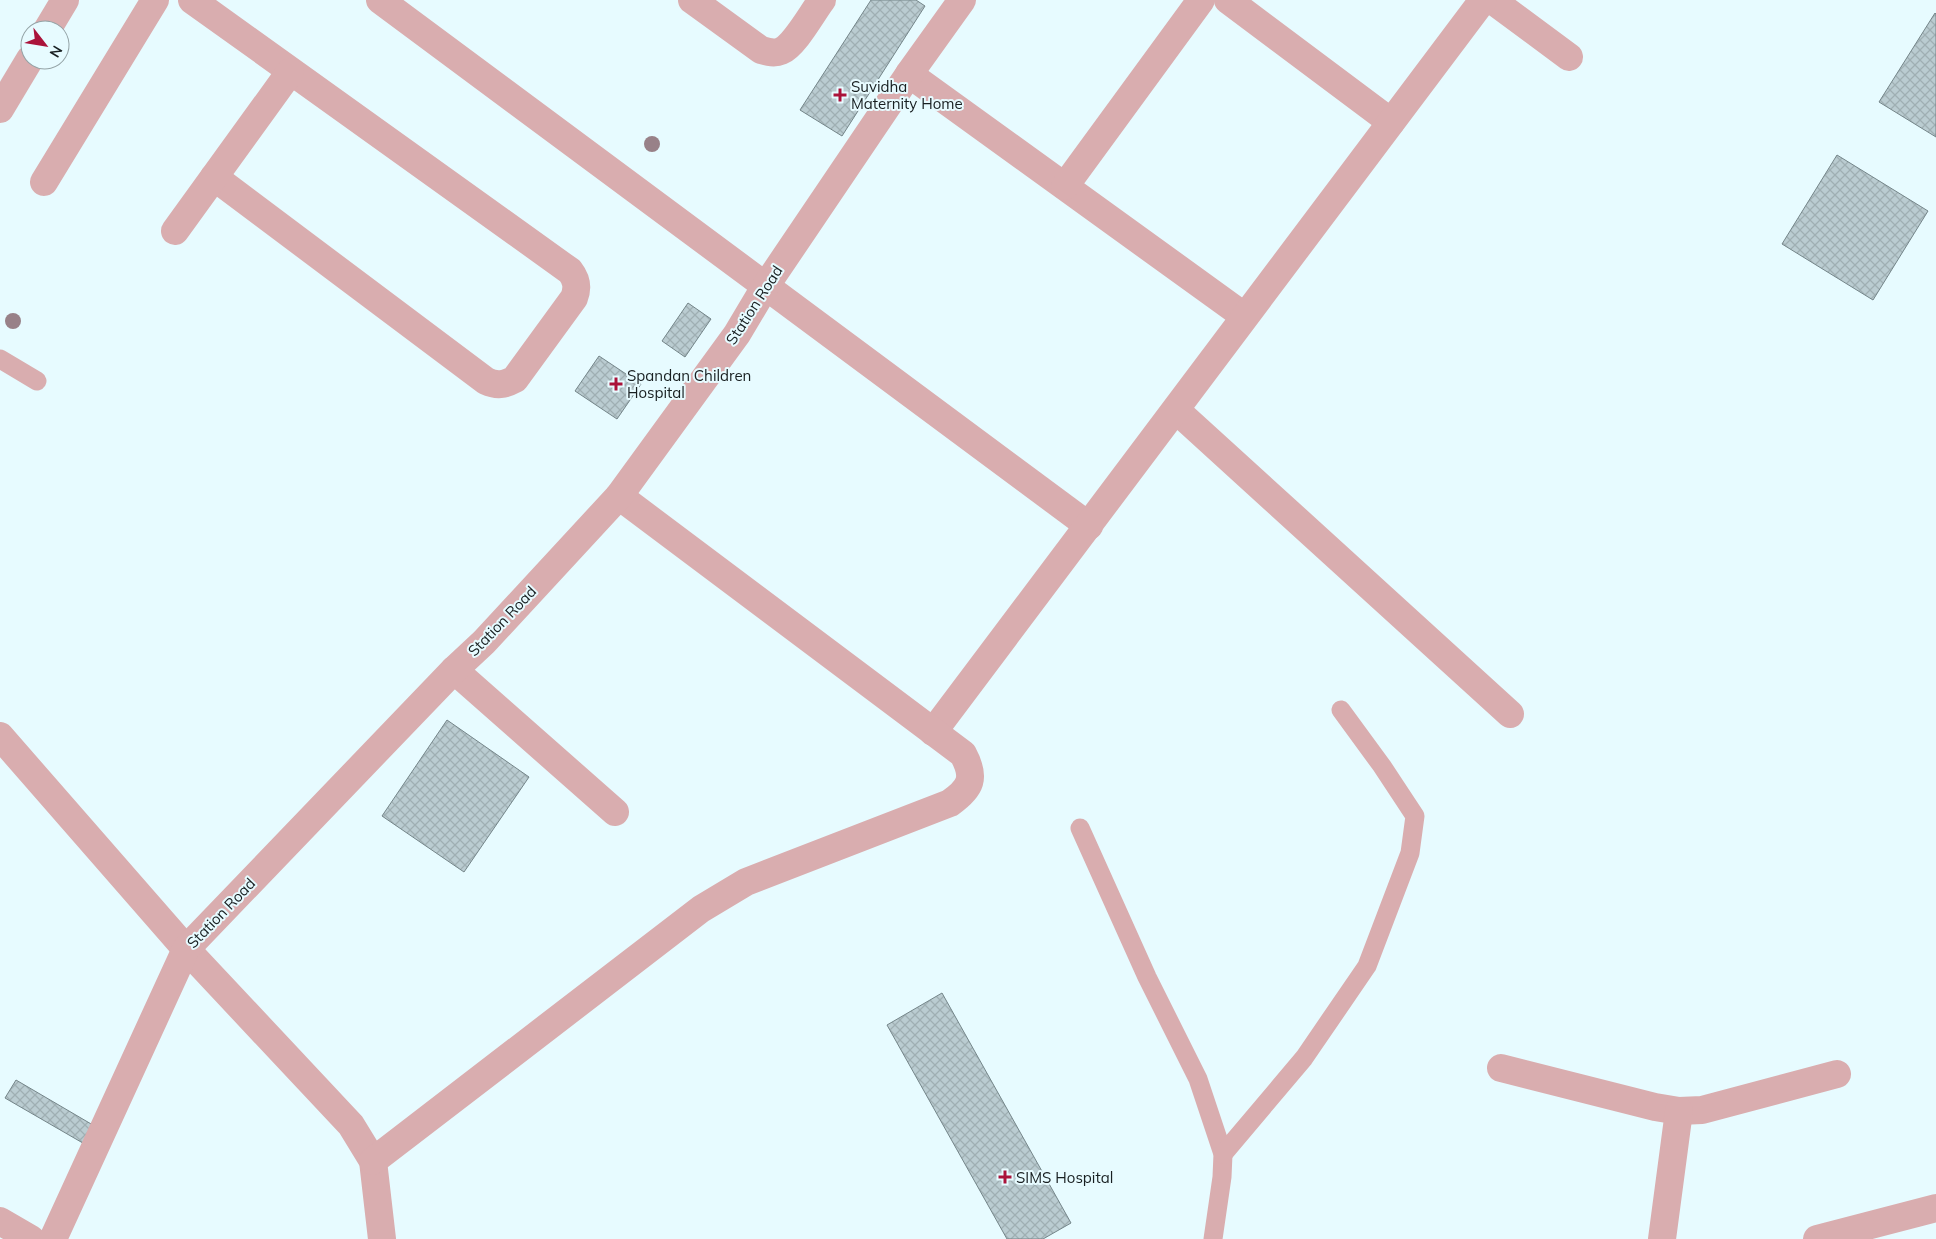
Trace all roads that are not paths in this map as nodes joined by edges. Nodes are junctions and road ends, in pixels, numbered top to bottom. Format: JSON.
{"nodes":[{"id":1,"x":65,"y":0,"type":"edge"},
{"id":2,"x":155,"y":0,"type":"edge"},
{"id":3,"x":192,"y":0,"type":"edge"},
{"id":4,"x":380,"y":0,"type":"edge"},
{"id":5,"x":692,"y":0,"type":"edge"},
{"id":6,"x":822,"y":0,"type":"edge"},
{"id":7,"x":962,"y":0,"type":"edge"},
{"id":8,"x":1201,"y":0,"type":"edge"},
{"id":9,"x":1228,"y":0,"type":"edge"},
{"id":10,"x":1483,"y":0,"type":"edge"},
{"id":11,"x":1492,"y":0,"type":"edge"},
{"id":12,"x":53,"y":20,"type":"edge"},
{"id":13,"x":1569,"y":57,"type":"dead end"},
{"id":14,"x":23,"y":70,"type":"edge"},
{"id":15,"x":290,"y":72,"type":"junction"},
{"id":16,"x":909,"y":74,"type":"junction"},
{"id":17,"x":0,"y":109,"type":"edge"},
{"id":18,"x":1391,"y":122,"type":"junction"},
{"id":19,"x":214,"y":177,"type":"junction"},
{"id":20,"x":44,"y":182,"type":"dead end"},
{"id":21,"x":1065,"y":186,"type":"junction"},
{"id":22,"x":174,"y":231,"type":"dead end"},
{"id":23,"x":765,"y":287,"type":"junction"},
{"id":24,"x":1244,"y":316,"type":"junction"},
{"id":25,"x":0,"y":359,"type":"edge"},
{"id":26,"x":37,"y":381,"type":"dead end"},
{"id":27,"x":1176,"y":410,"type":"junction"},
{"id":28,"x":619,"y":496,"type":"junction"},
{"id":29,"x":1089,"y":526,"type":"junction"},
{"id":30,"x":454,"y":670,"type":"junction"},
{"id":31,"x":1341,"y":710,"type":"dead end"},
{"id":32,"x":1510,"y":714,"type":"dead end"},
{"id":33,"x":933,"y":732,"type":"junction"},
{"id":34,"x":3,"y":747,"type":"edge"},
{"id":35,"x":615,"y":812,"type":"dead end"},
{"id":36,"x":1080,"y":828,"type":"dead end"},
{"id":37,"x":186,"y":949,"type":"junction"},
{"id":38,"x":1501,"y":1068,"type":"dead end"},
{"id":39,"x":1837,"y":1074,"type":"dead end"},
{"id":40,"x":1679,"y":1110,"type":"junction"},
{"id":41,"x":1223,"y":1154,"type":"junction"},
{"id":42,"x":373,"y":1161,"type":"junction"},
{"id":43,"x":1936,"y":1208,"type":"edge"},
{"id":44,"x":0,"y":1221,"type":"edge"},
{"id":45,"x":30,"y":1239,"type":"edge"},
{"id":46,"x":53,"y":1239,"type":"edge"},
{"id":47,"x":382,"y":1239,"type":"edge"},
{"id":48,"x":1214,"y":1239,"type":"edge"},
{"id":49,"x":1662,"y":1239,"type":"edge"},
{"id":50,"x":1817,"y":1239,"type":"edge"}],
"edges":[{"from":1,"to":12,"type":"street"},
{"from":2,"to":20,"type":"street"},
{"from":3,"to":15,"type":"street"},
{"from":4,"to":23,"type":"street"},
{"from":5,"to":6,"type":"street"},
{"from":7,"to":16,"type":"street","name":"Station Road"},
{"from":8,"to":21,"type":"street"},
{"from":9,"to":18,"type":"street"},
{"from":10,"to":18,"type":"street"},
{"from":11,"to":13,"type":"street"},
{"from":14,"to":17,"type":"street"},
{"from":15,"to":19,"type":"street"},
{"from":15,"to":19,"type":"street"},
{"from":16,"to":21,"type":"street"},
{"from":16,"to":23,"type":"street","name":"Station Road"},
{"from":18,"to":24,"type":"street"},
{"from":19,"to":22,"type":"street"},
{"from":21,"to":24,"type":"street"},
{"from":23,"to":28,"type":"street","name":"Station Road"},
{"from":23,"to":29,"type":"street"},
{"from":24,"to":27,"type":"street"},
{"from":25,"to":26,"type":"lane"},
{"from":27,"to":29,"type":"street"},
{"from":27,"to":32,"type":"street"},
{"from":28,"to":30,"type":"street","name":"Station Road"},
{"from":28,"to":33,"type":"street"},
{"from":29,"to":33,"type":"street"},
{"from":30,"to":35,"type":"street"},
{"from":30,"to":37,"type":"street","name":"Station Road"},
{"from":31,"to":41,"type":"lane"},
{"from":33,"to":42,"type":"street"},
{"from":34,"to":37,"type":"street"},
{"from":36,"to":41,"type":"lane"},
{"from":37,"to":42,"type":"street"},
{"from":37,"to":46,"type":"street","name":"Station Road"},
{"from":38,"to":40,"type":"street"},
{"from":39,"to":40,"type":"street"},
{"from":40,"to":49,"type":"street"},
{"from":41,"to":48,"type":"lane"},
{"from":42,"to":47,"type":"street"},
{"from":43,"to":50,"type":"street"},
{"from":44,"to":45,"type":"street"}]}
